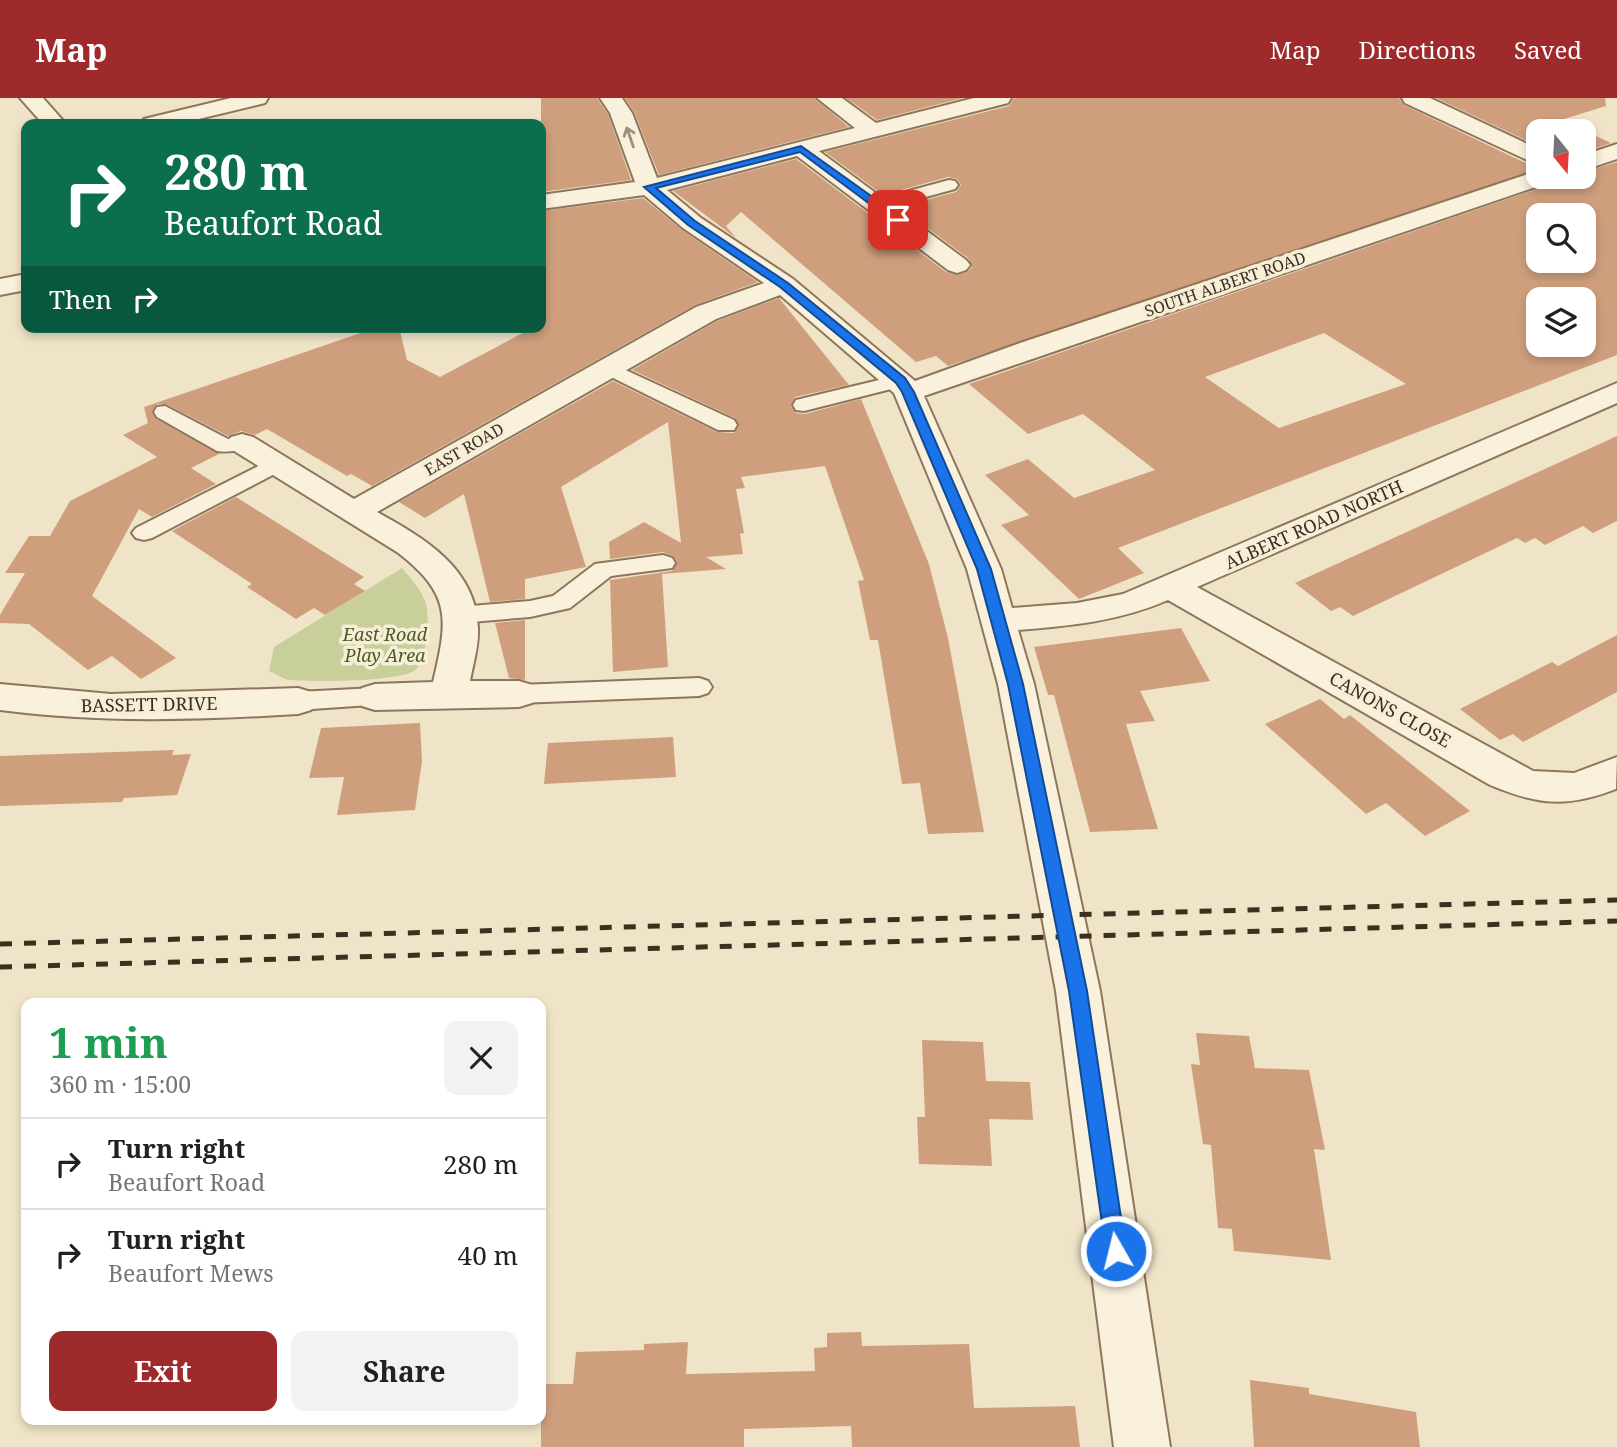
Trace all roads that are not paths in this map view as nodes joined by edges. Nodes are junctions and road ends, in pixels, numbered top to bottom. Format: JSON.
{"nodes":[{"id":1,"x":31,"y":98,"type":"edge"},
{"id":2,"x":257,"y":98,"type":"edge"},
{"id":3,"x":611,"y":98,"type":"edge"},
{"id":4,"x":828,"y":98,"type":"edge"},
{"id":5,"x":1000,"y":98,"type":"edge"},
{"id":6,"x":1413,"y":98,"type":"edge"},
{"id":7,"x":50,"y":119,"type":"edge"},
{"id":8,"x":172,"y":119,"type":"edge"},
{"id":9,"x":872,"y":130,"type":"junction"},
{"id":10,"x":801,"y":148,"type":"junction"},
{"id":11,"x":1526,"y":152,"type":"edge"},
{"id":12,"x":1617,"y":152,"type":"edge"},
{"id":13,"x":1596,"y":159,"type":"edge"},
{"id":14,"x":1526,"y":182,"type":"edge"},
{"id":15,"x":647,"y":183,"type":"junction"},
{"id":16,"x":949,"y":185,"type":"dead end"},
{"id":17,"x":546,"y":201,"type":"edge"},
{"id":18,"x":878,"y":205,"type":"junction"},
{"id":19,"x":957,"y":265,"type":"dead end"},
{"id":20,"x":21,"y":283,"type":"edge"},
{"id":21,"x":784,"y":285,"type":"junction"},
{"id":22,"x":0,"y":287,"type":"edge"},
{"id":23,"x":608,"y":368,"type":"junction"},
{"id":24,"x":904,"y":386,"type":"junction"},
{"id":25,"x":1617,"y":392,"type":"edge"},
{"id":26,"x":804,"y":405,"type":"dead end"},
{"id":27,"x":165,"y":412,"type":"dead end"},
{"id":28,"x":726,"y":425,"type":"dead end"},
{"id":29,"x":242,"y":443,"type":"joint"},
{"id":30,"x":278,"y":463,"type":"junction"},
{"id":31,"x":354,"y":512,"type":"junction"},
{"id":32,"x":144,"y":533,"type":"dead end"},
{"id":33,"x":663,"y":563,"type":"dead end"},
{"id":34,"x":1171,"y":587,"type":"junction"},
{"id":35,"x":459,"y":615,"type":"junction"},
{"id":36,"x":1000,"y":620,"type":"junction"},
{"id":37,"x":699,"y":687,"type":"dead end"},
{"id":38,"x":449,"y":694,"type":"junction"},
{"id":39,"x":519,"y":694,"type":"joint"},
{"id":40,"x":0,"y":697,"type":"edge"},
{"id":41,"x":375,"y":697,"type":"joint"},
{"id":42,"x":298,"y":701,"type":"joint"},
{"id":43,"x":1617,"y":771,"type":"edge"},
{"id":44,"x":1142,"y":1447,"type":"edge"}],
"edges":[{"from":1,"to":7,"type":"street"},
{"from":2,"to":8,"type":"street"},
{"from":15,"to":3,"type":"street","one_way":true},
{"from":4,"to":9,"type":"street"},
{"from":5,"to":9,"type":"street"},
{"from":6,"to":11,"type":"street"},
{"from":9,"to":10,"type":"street"},
{"from":10,"to":15,"type":"street"},
{"from":10,"to":18,"type":"street"},
{"from":12,"to":13,"type":"street"},
{"from":14,"to":24,"type":"street","name":"SOUTH ALBERT ROAD"},
{"from":15,"to":17,"type":"street"},
{"from":15,"to":21,"type":"street"},
{"from":16,"to":18,"type":"lane"},
{"from":18,"to":19,"type":"street"},
{"from":20,"to":22,"type":"street"},
{"from":21,"to":23,"type":"street","name":"EAST ROAD"},
{"from":21,"to":24,"type":"street"},
{"from":23,"to":28,"type":"lane"},
{"from":23,"to":31,"type":"street","name":"EAST ROAD"},
{"from":24,"to":26,"type":"lane"},
{"from":24,"to":36,"type":"street"},
{"from":25,"to":34,"type":"street","name":"ALBERT ROAD NORTH"},
{"from":27,"to":29,"type":"lane"},
{"from":29,"to":30,"type":"street"},
{"from":30,"to":31,"type":"street"},
{"from":30,"to":32,"type":"lane"},
{"from":31,"to":35,"type":"street"},
{"from":33,"to":35,"type":"lane"},
{"from":34,"to":36,"type":"street","name":"ALBERT ROAD NORTH"},
{"from":34,"to":43,"type":"street","name":"CANONS CLOSE"},
{"from":35,"to":38,"type":"street"},
{"from":36,"to":44,"type":"street"},
{"from":37,"to":39,"type":"lane"},
{"from":38,"to":39,"type":"street"},
{"from":38,"to":41,"type":"street"},
{"from":40,"to":42,"type":"street","name":"BASSETT DRIVE"},
{"from":41,"to":42,"type":"lane"}]}
